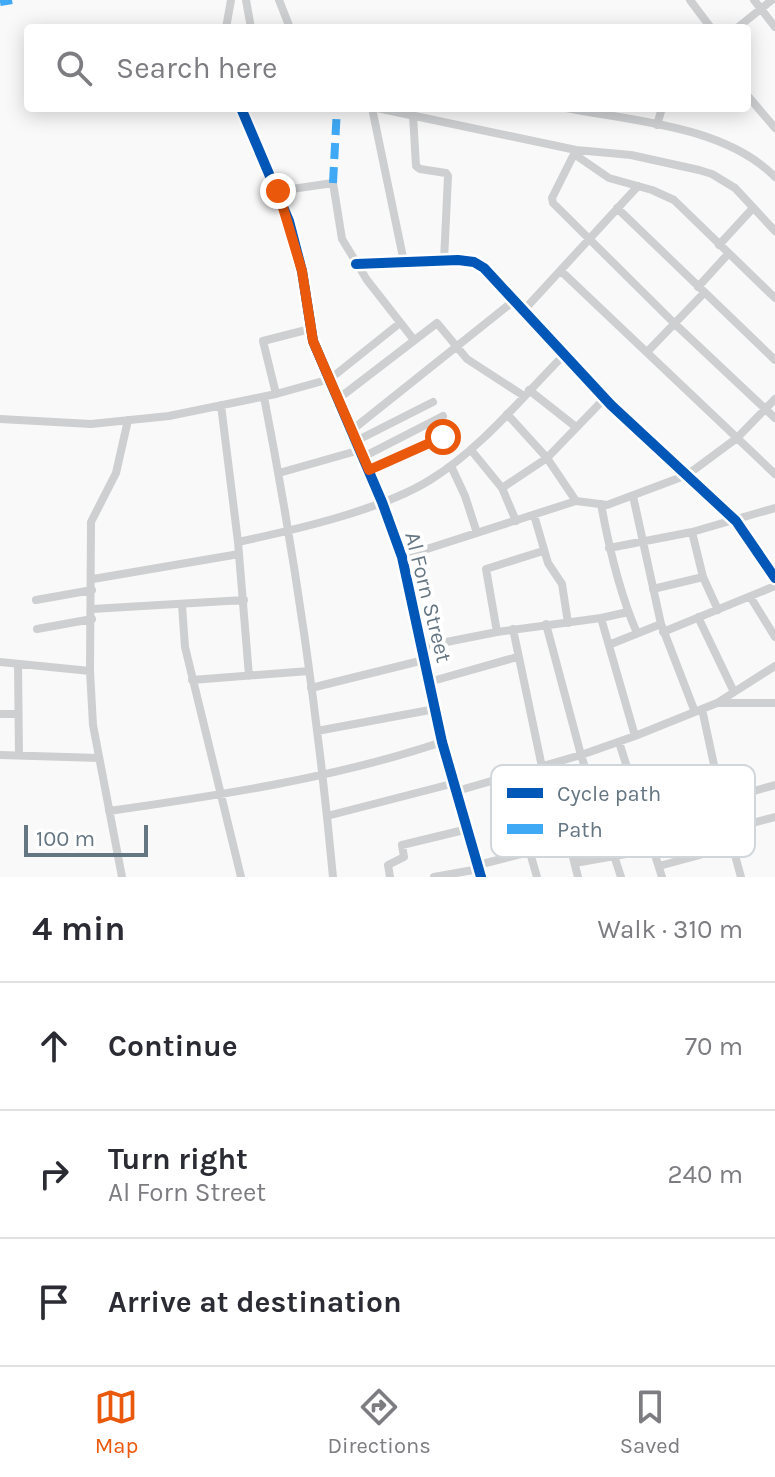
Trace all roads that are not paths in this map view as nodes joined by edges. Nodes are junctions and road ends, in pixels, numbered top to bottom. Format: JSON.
{"nodes":[{"id":1,"x":231,"y":0,"type":"edge"},
{"id":2,"x":246,"y":0,"type":"edge"},
{"id":3,"x":279,"y":0,"type":"edge"},
{"id":4,"x":690,"y":0,"type":"edge"},
{"id":5,"x":754,"y":0,"type":"edge"},
{"id":6,"x":772,"y":0,"type":"edge"},
{"id":7,"x":761,"y":9,"type":"junction"},
{"id":8,"x":227,"y":24,"type":"edge"},
{"id":9,"x":250,"y":24,"type":"edge"},
{"id":10,"x":288,"y":24,"type":"edge"},
{"id":11,"x":708,"y":24,"type":"edge"},
{"id":12,"x":742,"y":24,"type":"edge"},
{"id":13,"x":775,"y":27,"type":"edge"},
{"id":14,"x":751,"y":100,"type":"edge"},
{"id":15,"x":243,"y":112,"type":"edge"},
{"id":16,"x":375,"y":112,"type":"edge"},
{"id":17,"x":396,"y":112,"type":"edge"},
{"id":18,"x":587,"y":112,"type":"edge"},
{"id":19,"x":661,"y":112,"type":"edge"},
{"id":20,"x":413,"y":115,"type":"junction"},
{"id":21,"x":657,"y":125,"type":"junction"},
{"id":22,"x":775,"y":128,"type":"edge"},
{"id":23,"x":575,"y":152,"type":"junction"},
{"id":24,"x":774,"y":174,"type":"edge"},
{"id":25,"x":638,"y":186,"type":"junction"},
{"id":26,"x":278,"y":191,"type":"junction"},
{"id":27,"x":617,"y":208,"type":"junction"},
{"id":28,"x":753,"y":208,"type":"junction"},
{"id":29,"x":775,"y":231,"type":"edge"},
{"id":30,"x":590,"y":240,"type":"junction"},
{"id":31,"x":719,"y":245,"type":"junction"},
{"id":32,"x":728,"y":254,"type":"junction"},
{"id":33,"x":444,"y":261,"type":"junction"},
{"id":34,"x":404,"y":262,"type":"junction"},
{"id":35,"x":356,"y":264,"type":"junction"},
{"id":36,"x":561,"y":271,"type":"junction"},
{"id":37,"x":701,"y":290,"type":"junction"},
{"id":38,"x":775,"y":298,"type":"edge"},
{"id":39,"x":515,"y":300,"type":"junction"},
{"id":40,"x":524,"y":310,"type":"junction"},
{"id":41,"x":400,"y":323,"type":"junction"},
{"id":42,"x":675,"y":324,"type":"junction"},
{"id":43,"x":310,"y":329,"type":"junction"},
{"id":44,"x":414,"y":340,"type":"junction"},
{"id":45,"x":457,"y":347,"type":"junction"},
{"id":46,"x":647,"y":352,"type":"junction"},
{"id":47,"x":564,"y":355,"type":"junction"},
{"id":48,"x":775,"y":360,"type":"edge"},
{"id":49,"x":330,"y":379,"type":"junction"},
{"id":50,"x":527,"y":393,"type":"junction"},
{"id":51,"x":276,"y":394,"type":"junction"},
{"id":52,"x":264,"y":397,"type":"junction"},
{"id":53,"x":605,"y":398,"type":"junction"},
{"id":54,"x":338,"y":399,"type":"junction"},
{"id":55,"x":775,"y":399,"type":"edge"},
{"id":56,"x":433,"y":402,"type":"dead end"},
{"id":57,"x":221,"y":405,"type":"junction"},
{"id":58,"x":766,"y":409,"type":"junction"},
{"id":59,"x":507,"y":414,"type":"junction"},
{"id":60,"x":443,"y":416,"type":"dead end"},
{"id":61,"x":775,"y":418,"type":"edge"},
{"id":62,"x":0,"y":419,"type":"edge"},
{"id":63,"x":128,"y":420,"type":"junction"},
{"id":64,"x":576,"y":427,"type":"junction"},
{"id":65,"x":352,"y":430,"type":"junction"},
{"id":66,"x":443,"y":437,"type":"dead end"},
{"id":67,"x":737,"y":438,"type":"junction"},
{"id":68,"x":360,"y":449,"type":"junction"},
{"id":69,"x":471,"y":450,"type":"junction"},
{"id":70,"x":547,"y":458,"type":"junction"},
{"id":71,"x":451,"y":466,"type":"junction"},
{"id":72,"x":369,"y":470,"type":"junction"},
{"id":73,"x":279,"y":473,"type":"junction"},
{"id":74,"x":775,"y":474,"type":"edge"},
{"id":75,"x":687,"y":475,"type":"junction"},
{"id":76,"x":502,"y":488,"type":"junction"},
{"id":77,"x":633,"y":496,"type":"junction"},
{"id":78,"x":576,"y":501,"type":"junction"},
{"id":79,"x":382,"y":502,"type":"junction"},
{"id":80,"x":601,"y":504,"type":"junction"},
{"id":81,"x":775,"y":508,"type":"edge"},
{"id":82,"x":534,"y":515,"type":"junction"},
{"id":83,"x":516,"y":521,"type":"junction"},
{"id":84,"x":736,"y":521,"type":"junction"},
{"id":85,"x":290,"y":531,"type":"junction"},
{"id":86,"x":692,"y":532,"type":"junction"},
{"id":87,"x":477,"y":533,"type":"junction"},
{"id":88,"x":641,"y":540,"type":"junction"},
{"id":89,"x":238,"y":542,"type":"junction"},
{"id":90,"x":609,"y":548,"type":"junction"},
{"id":91,"x":543,"y":551,"type":"junction"},
{"id":92,"x":239,"y":554,"type":"junction"},
{"id":93,"x":402,"y":557,"type":"junction"},
{"id":94,"x":703,"y":577,"type":"junction"},
{"id":95,"x":775,"y":578,"type":"edge"},
{"id":96,"x":93,"y":579,"type":"junction"},
{"id":97,"x":775,"y":586,"type":"edge"},
{"id":98,"x":653,"y":589,"type":"junction"},
{"id":99,"x":92,"y":590,"type":"junction"},
{"id":100,"x":751,"y":598,"type":"junction"},
{"id":101,"x":36,"y":600,"type":"dead end"},
{"id":102,"x":244,"y":600,"type":"junction"},
{"id":103,"x":182,"y":605,"type":"junction"},
{"id":104,"x":92,"y":609,"type":"junction"},
{"id":105,"x":718,"y":610,"type":"junction"},
{"id":106,"x":628,"y":612,"type":"junction"},
{"id":107,"x":698,"y":617,"type":"junction"},
{"id":108,"x":601,"y":618,"type":"junction"},
{"id":109,"x":92,"y":619,"type":"junction"},
{"id":110,"x":568,"y":623,"type":"junction"},
{"id":111,"x":546,"y":624,"type":"junction"},
{"id":112,"x":662,"y":628,"type":"junction"},
{"id":113,"x":37,"y":629,"type":"dead end"},
{"id":114,"x":513,"y":629,"type":"junction"},
{"id":115,"x":497,"y":632,"type":"junction"},
{"id":116,"x":637,"y":633,"type":"junction"},
{"id":117,"x":775,"y":637,"type":"edge"},
{"id":118,"x":611,"y":644,"type":"junction"},
{"id":119,"x":421,"y":647,"type":"junction"},
{"id":120,"x":517,"y":657,"type":"junction"},
{"id":121,"x":424,"y":660,"type":"junction"},
{"id":122,"x":0,"y":662,"type":"edge"},
{"id":123,"x":18,"y":664,"type":"junction"},
{"id":124,"x":775,"y":666,"type":"edge"},
{"id":125,"x":90,"y":671,"type":"junction"},
{"id":126,"x":309,"y":671,"type":"junction"},
{"id":127,"x":249,"y":676,"type":"junction"},
{"id":128,"x":192,"y":680,"type":"junction"},
{"id":129,"x":429,"y":682,"type":"junction"},
{"id":130,"x":311,"y":688,"type":"junction"},
{"id":131,"x":734,"y":692,"type":"junction"},
{"id":132,"x":717,"y":703,"type":"junction"},
{"id":133,"x":775,"y":703,"type":"edge"},
{"id":134,"x":435,"y":709,"type":"junction"},
{"id":135,"x":698,"y":711,"type":"junction"},
{"id":136,"x":0,"y":714,"type":"edge"},
{"id":137,"x":18,"y":714,"type":"junction"},
{"id":138,"x":317,"y":731,"type":"junction"},
{"id":139,"x":635,"y":736,"type":"junction"},
{"id":140,"x":442,"y":742,"type":"junction"},
{"id":141,"x":619,"y":742,"type":"junction"},
{"id":142,"x":0,"y":755,"type":"edge"},
{"id":143,"x":19,"y":755,"type":"junction"},
{"id":144,"x":581,"y":755,"type":"junction"},
{"id":145,"x":99,"y":758,"type":"junction"},
{"id":146,"x":542,"y":765,"type":"edge"},
{"id":147,"x":548,"y":765,"type":"edge"},
{"id":148,"x":584,"y":765,"type":"edge"},
{"id":149,"x":627,"y":765,"type":"edge"},
{"id":150,"x":713,"y":765,"type":"edge"},
{"id":151,"x":323,"y":774,"type":"junction"},
{"id":152,"x":491,"y":780,"type":"edge"},
{"id":153,"x":775,"y":785,"type":"edge"},
{"id":154,"x":456,"y":787,"type":"junction"},
{"id":155,"x":755,"y":791,"type":"edge"},
{"id":156,"x":222,"y":794,"type":"junction"},
{"id":157,"x":109,"y":811,"type":"junction"},
{"id":158,"x":327,"y":816,"type":"junction"},
{"id":159,"x":775,"y":817,"type":"edge"},
{"id":160,"x":755,"y":823,"type":"edge"},
{"id":161,"x":468,"y":829,"type":"junction"},
{"id":162,"x":517,"y":857,"type":"edge"},
{"id":163,"x":531,"y":857,"type":"edge"},
{"id":164,"x":573,"y":857,"type":"edge"},
{"id":165,"x":616,"y":857,"type":"joint"},
{"id":166,"x":656,"y":857,"type":"edge"},
{"id":167,"x":692,"y":857,"type":"edge"},
{"id":168,"x":736,"y":857,"type":"edge"},
{"id":169,"x":575,"y":863,"type":"junction"},
{"id":170,"x":659,"y":866,"type":"junction"},
{"id":171,"x":479,"y":871,"type":"edge"},
{"id":172,"x":122,"y":877,"type":"edge"},
{"id":173,"x":241,"y":877,"type":"edge"},
{"id":174,"x":333,"y":877,"type":"edge"},
{"id":175,"x":390,"y":877,"type":"edge"},
{"id":176,"x":434,"y":877,"type":"edge"},
{"id":177,"x":537,"y":877,"type":"edge"},
{"id":178,"x":578,"y":877,"type":"edge"},
{"id":179,"x":621,"y":877,"type":"edge"},
{"id":180,"x":662,"y":877,"type":"edge"},
{"id":181,"x":741,"y":877,"type":"edge"}],
"edges":[{"from":1,"to":8,"type":"street"},
{"from":2,"to":9,"type":"street"},
{"from":3,"to":10,"type":"street"},
{"from":4,"to":11,"type":"street"},
{"from":5,"to":7,"type":"street"},
{"from":6,"to":7,"type":"street"},
{"from":7,"to":12,"type":"street"},
{"from":7,"to":13,"type":"street"},
{"from":14,"to":22,"type":"street"},
{"from":15,"to":26,"type":"street","name":"Al Forn Street"},
{"from":16,"to":34,"type":"street"},
{"from":17,"to":20,"type":"street"},
{"from":18,"to":21,"type":"street"},
{"from":19,"to":21,"type":"street"},
{"from":20,"to":23,"type":"street"},
{"from":20,"to":33,"type":"street"},
{"from":21,"to":24,"type":"street"},
{"from":23,"to":25,"type":"street"},
{"from":23,"to":28,"type":"street"},
{"from":23,"to":30,"type":"street"},
{"from":25,"to":27,"type":"street"},
{"from":25,"to":31,"type":"street"},
{"from":26,"to":35,"type":"street"},
{"from":26,"to":43,"type":"street","name":"Al Forn Street"},
{"from":27,"to":30,"type":"street"},
{"from":27,"to":37,"type":"street"},
{"from":28,"to":29,"type":"street"},
{"from":28,"to":31,"type":"street"},
{"from":30,"to":36,"type":"street"},
{"from":30,"to":42,"type":"street"},
{"from":31,"to":32,"type":"street"},
{"from":32,"to":37,"type":"street"},
{"from":32,"to":38,"type":"street"},
{"from":33,"to":34,"type":"street"},
{"from":33,"to":39,"type":"street"},
{"from":34,"to":35,"type":"street"},
{"from":35,"to":41,"type":"street"},
{"from":36,"to":40,"type":"street"},
{"from":36,"to":46,"type":"street"},
{"from":37,"to":42,"type":"street"},
{"from":37,"to":48,"type":"street"},
{"from":39,"to":40,"type":"street"},
{"from":39,"to":45,"type":"street"},
{"from":40,"to":47,"type":"street"},
{"from":41,"to":44,"type":"street"},
{"from":41,"to":49,"type":"street"},
{"from":42,"to":46,"type":"street"},
{"from":42,"to":58,"type":"street"},
{"from":43,"to":49,"type":"street","name":"Al Forn Street"},
{"from":43,"to":51,"type":"street"},
{"from":44,"to":45,"type":"street"},
{"from":44,"to":54,"type":"street"},
{"from":45,"to":50,"type":"street"},
{"from":45,"to":65,"type":"street"},
{"from":46,"to":67,"type":"street"},
{"from":47,"to":50,"type":"street"},
{"from":47,"to":53,"type":"street"},
{"from":49,"to":51,"type":"street"},
{"from":49,"to":54,"type":"street","name":"Al Forn Street"},
{"from":50,"to":59,"type":"street"},
{"from":50,"to":64,"type":"street"},
{"from":51,"to":52,"type":"street"},
{"from":52,"to":57,"type":"street"},
{"from":52,"to":73,"type":"street"},
{"from":53,"to":64,"type":"street"},
{"from":53,"to":75,"type":"street"},
{"from":54,"to":65,"type":"street","name":"Al Forn Street"},
{"from":55,"to":58,"type":"street"},
{"from":56,"to":68,"type":"street"},
{"from":57,"to":63,"type":"street"},
{"from":57,"to":89,"type":"street"},
{"from":58,"to":61,"type":"street"},
{"from":58,"to":67,"type":"street"},
{"from":59,"to":69,"type":"street"},
{"from":59,"to":70,"type":"street"},
{"from":60,"to":68,"type":"street"},
{"from":62,"to":63,"type":"street"},
{"from":63,"to":96,"type":"street"},
{"from":64,"to":70,"type":"street"},
{"from":65,"to":68,"type":"street","name":"Al Forn Street"},
{"from":66,"to":72,"type":"street"},
{"from":67,"to":74,"type":"street"},
{"from":67,"to":75,"type":"street"},
{"from":68,"to":72,"type":"street","name":"Al Forn Street"},
{"from":68,"to":73,"type":"street"},
{"from":69,"to":71,"type":"street"},
{"from":69,"to":76,"type":"street"},
{"from":70,"to":76,"type":"street"},
{"from":70,"to":78,"type":"street"},
{"from":71,"to":79,"type":"street"},
{"from":71,"to":87,"type":"street"},
{"from":72,"to":79,"type":"street","name":"Al Forn Street"},
{"from":73,"to":85,"type":"street"},
{"from":75,"to":77,"type":"street"},
{"from":75,"to":84,"type":"street"},
{"from":76,"to":83,"type":"street"},
{"from":77,"to":80,"type":"street"},
{"from":77,"to":88,"type":"street"},
{"from":78,"to":80,"type":"street"},
{"from":78,"to":82,"type":"street"},
{"from":79,"to":85,"type":"street"},
{"from":79,"to":93,"type":"street","name":"Al Forn Street"},
{"from":80,"to":90,"type":"street"},
{"from":81,"to":84,"type":"street"},
{"from":82,"to":83,"type":"street"},
{"from":82,"to":91,"type":"street"},
{"from":83,"to":87,"type":"street"},
{"from":84,"to":86,"type":"street"},
{"from":84,"to":95,"type":"street"},
{"from":85,"to":89,"type":"street"},
{"from":85,"to":126,"type":"street"},
{"from":86,"to":88,"type":"street"},
{"from":86,"to":94,"type":"street"},
{"from":87,"to":93,"type":"street"},
{"from":88,"to":90,"type":"street"},
{"from":88,"to":98,"type":"street"},
{"from":89,"to":92,"type":"street"},
{"from":90,"to":106,"type":"street"},
{"from":91,"to":110,"type":"street"},
{"from":91,"to":115,"type":"street"},
{"from":92,"to":96,"type":"street"},
{"from":92,"to":102,"type":"street"},
{"from":93,"to":119,"type":"street","name":"Al Forn Street"},
{"from":94,"to":98,"type":"street"},
{"from":94,"to":105,"type":"street"},
{"from":96,"to":99,"type":"street"},
{"from":97,"to":100,"type":"street"},
{"from":98,"to":112,"type":"street"},
{"from":99,"to":101,"type":"street"},
{"from":99,"to":104,"type":"street"},
{"from":100,"to":105,"type":"street"},
{"from":100,"to":117,"type":"street"},
{"from":102,"to":103,"type":"street"},
{"from":102,"to":127,"type":"street"},
{"from":103,"to":104,"type":"street"},
{"from":103,"to":128,"type":"street"},
{"from":104,"to":109,"type":"street"},
{"from":105,"to":107,"type":"street"},
{"from":106,"to":108,"type":"street"},
{"from":106,"to":116,"type":"street"},
{"from":107,"to":112,"type":"street"},
{"from":107,"to":131,"type":"street"},
{"from":108,"to":110,"type":"street"},
{"from":108,"to":118,"type":"street"},
{"from":109,"to":113,"type":"street"},
{"from":109,"to":125,"type":"street"},
{"from":110,"to":111,"type":"street"},
{"from":111,"to":114,"type":"street"},
{"from":111,"to":144,"type":"street"},
{"from":112,"to":116,"type":"street"},
{"from":112,"to":135,"type":"street"},
{"from":114,"to":115,"type":"street"},
{"from":114,"to":120,"type":"street"},
{"from":115,"to":119,"type":"street"},
{"from":116,"to":118,"type":"street"},
{"from":118,"to":139,"type":"street"},
{"from":119,"to":121,"type":"street","name":"Al Forn Street"},
{"from":120,"to":129,"type":"street"},
{"from":120,"to":146,"type":"street"},
{"from":121,"to":129,"type":"street","name":"Al Forn Street"},
{"from":121,"to":130,"type":"street"},
{"from":122,"to":123,"type":"street"},
{"from":123,"to":125,"type":"street"},
{"from":123,"to":137,"type":"street"},
{"from":124,"to":131,"type":"street"},
{"from":125,"to":145,"type":"street"},
{"from":126,"to":127,"type":"street"},
{"from":126,"to":130,"type":"street"},
{"from":127,"to":128,"type":"street"},
{"from":128,"to":156,"type":"street"},
{"from":129,"to":134,"type":"street","name":"Al Forn Street"},
{"from":130,"to":138,"type":"street"},
{"from":131,"to":132,"type":"street"},
{"from":132,"to":133,"type":"street"},
{"from":132,"to":135,"type":"street"},
{"from":134,"to":138,"type":"street"},
{"from":134,"to":140,"type":"street","name":"Al Forn Street"},
{"from":135,"to":139,"type":"street"},
{"from":135,"to":150,"type":"street"},
{"from":136,"to":137,"type":"street"},
{"from":137,"to":143,"type":"street"},
{"from":138,"to":151,"type":"street"},
{"from":139,"to":141,"type":"street"},
{"from":140,"to":151,"type":"street"},
{"from":140,"to":154,"type":"street","name":"Al Forn Street"},
{"from":141,"to":144,"type":"street"},
{"from":141,"to":149,"type":"street"},
{"from":142,"to":143,"type":"street"},
{"from":143,"to":145,"type":"street"},
{"from":144,"to":147,"type":"street"},
{"from":144,"to":148,"type":"street"},
{"from":145,"to":157,"type":"street"},
{"from":151,"to":156,"type":"street"},
{"from":151,"to":158,"type":"street"},
{"from":152,"to":154,"type":"street"},
{"from":153,"to":155,"type":"street"},
{"from":154,"to":158,"type":"street"},
{"from":154,"to":161,"type":"street","name":"Al Forn Street"},
{"from":156,"to":157,"type":"street"},
{"from":156,"to":173,"type":"street"},
{"from":157,"to":172,"type":"street"},
{"from":158,"to":174,"type":"street"},
{"from":159,"to":160,"type":"street"},
{"from":161,"to":171,"type":"street","name":"Al Forn Street"},
{"from":161,"to":175,"type":"street"},
{"from":162,"to":171,"type":"street"},
{"from":163,"to":177,"type":"street"},
{"from":164,"to":169,"type":"street"},
{"from":165,"to":169,"type":"street"},
{"from":165,"to":179,"type":"street"},
{"from":166,"to":170,"type":"street"},
{"from":167,"to":170,"type":"street"},
{"from":168,"to":181,"type":"street"},
{"from":169,"to":178,"type":"street"},
{"from":170,"to":180,"type":"street"},
{"from":171,"to":176,"type":"street"}]}
